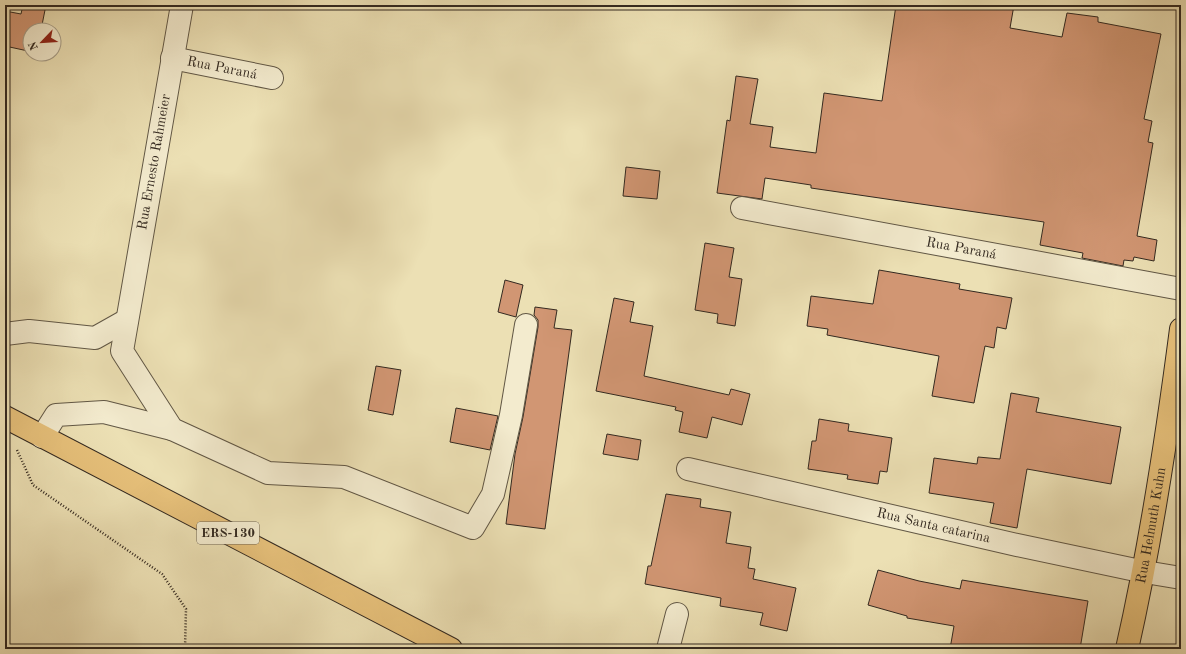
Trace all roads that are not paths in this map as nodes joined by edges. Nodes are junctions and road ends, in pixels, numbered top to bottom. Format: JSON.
{"nodes":[{"id":1,"x":182,"y":5,"type":"edge"},
{"id":2,"x":172,"y":58,"type":"junction"},
{"id":3,"x":272,"y":78,"type":"dead end"},
{"id":4,"x":742,"y":208,"type":"dead end"},
{"id":5,"x":1181,"y":289,"type":"edge"},
{"id":6,"x":127,"y":320,"type":"junction"},
{"id":7,"x":526,"y":325,"type":"dead end"},
{"id":8,"x":1181,"y":329,"type":"edge"},
{"id":9,"x":5,"y":334,"type":"edge"},
{"id":10,"x":5,"y":418,"type":"edge"},
{"id":11,"x":172,"y":429,"type":"junction"},
{"id":12,"x":42,"y":437,"type":"junction"},
{"id":13,"x":688,"y":469,"type":"dead end"},
{"id":14,"x":1145,"y":572,"type":"junction"},
{"id":15,"x":1181,"y":578,"type":"edge"},
{"id":16,"x":677,"y":614,"type":"dead end"},
{"id":17,"x":451,"y":649,"type":"edge"},
{"id":18,"x":668,"y":649,"type":"edge"},
{"id":19,"x":1127,"y":649,"type":"edge"}],
"edges":[{"from":1,"to":2,"type":"street","name":"Rua Ernesto Rahmeier"},
{"from":2,"to":3,"type":"street","name":"Rua Paraná"},
{"from":2,"to":6,"type":"street","name":"Rua Ernesto Rahmeier"},
{"from":4,"to":5,"type":"street","name":"Rua Paraná"},
{"from":6,"to":9,"type":"street"},
{"from":6,"to":11,"type":"street","name":"Rua Ernesto Rahmeier"},
{"from":7,"to":11,"type":"street"},
{"from":8,"to":14,"type":"main road","name":"Rua Helmuth Kuhn"},
{"from":10,"to":12,"type":"main road","number":"ERS-130"},
{"from":11,"to":12,"type":"street"},
{"from":12,"to":17,"type":"main road","number":"ERS-130"},
{"from":13,"to":14,"type":"street","name":"Rua Santa catarina"},
{"from":14,"to":15,"type":"street","name":"Rua Santa catarina"},
{"from":14,"to":19,"type":"main road","name":"Rua Helmuth Kuhn"},
{"from":16,"to":18,"type":"street"}]}
